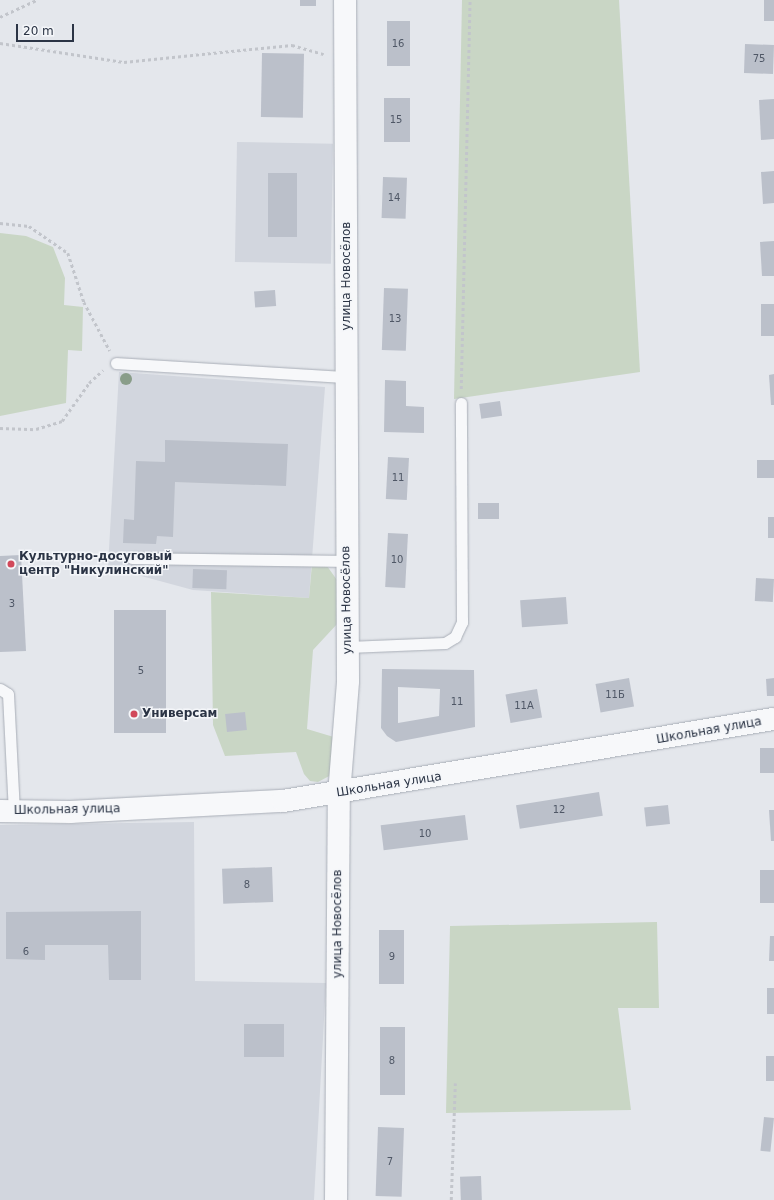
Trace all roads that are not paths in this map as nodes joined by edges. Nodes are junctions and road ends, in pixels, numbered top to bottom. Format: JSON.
{"nodes":[{"id":1,"x":345,"y":0,"type":"edge"},
{"id":2,"x":116,"y":363,"type":"road end"},
{"id":3,"x":347,"y":378,"type":"junction"},
{"id":4,"x":461,"y":403,"type":"road end"},
{"id":5,"x":132,"y":558,"type":"dead end"},
{"id":6,"x":346,"y":561,"type":"junction"},
{"id":7,"x":348,"y":647,"type":"junction"},
{"id":8,"x":0,"y":689,"type":"edge"},
{"id":9,"x":774,"y":719,"type":"edge"},
{"id":10,"x":339,"y":794,"type":"junction"},
{"id":11,"x":7,"y":811,"type":"edge"},
{"id":12,"x":336,"y":1200,"type":"edge"}],
"edges":[{"from":1,"to":3,"type":"street","name":"улица Новосёлов"},
{"from":2,"to":3,"type":"lane"},
{"from":3,"to":6,"type":"street","name":"улица Новосёлов"},
{"from":4,"to":7,"type":"lane"},
{"from":5,"to":6,"type":"lane"},
{"from":6,"to":7,"type":"street","name":"улица Новосёлов"},
{"from":7,"to":10,"type":"street","name":"улица Новосёлов"},
{"from":8,"to":11,"type":"lane"},
{"from":9,"to":10,"type":"street","name":"Школьная улица"},
{"from":10,"to":11,"type":"street","name":"Школьная улица"},
{"from":10,"to":12,"type":"street","name":"улица Новосёлов"}]}
